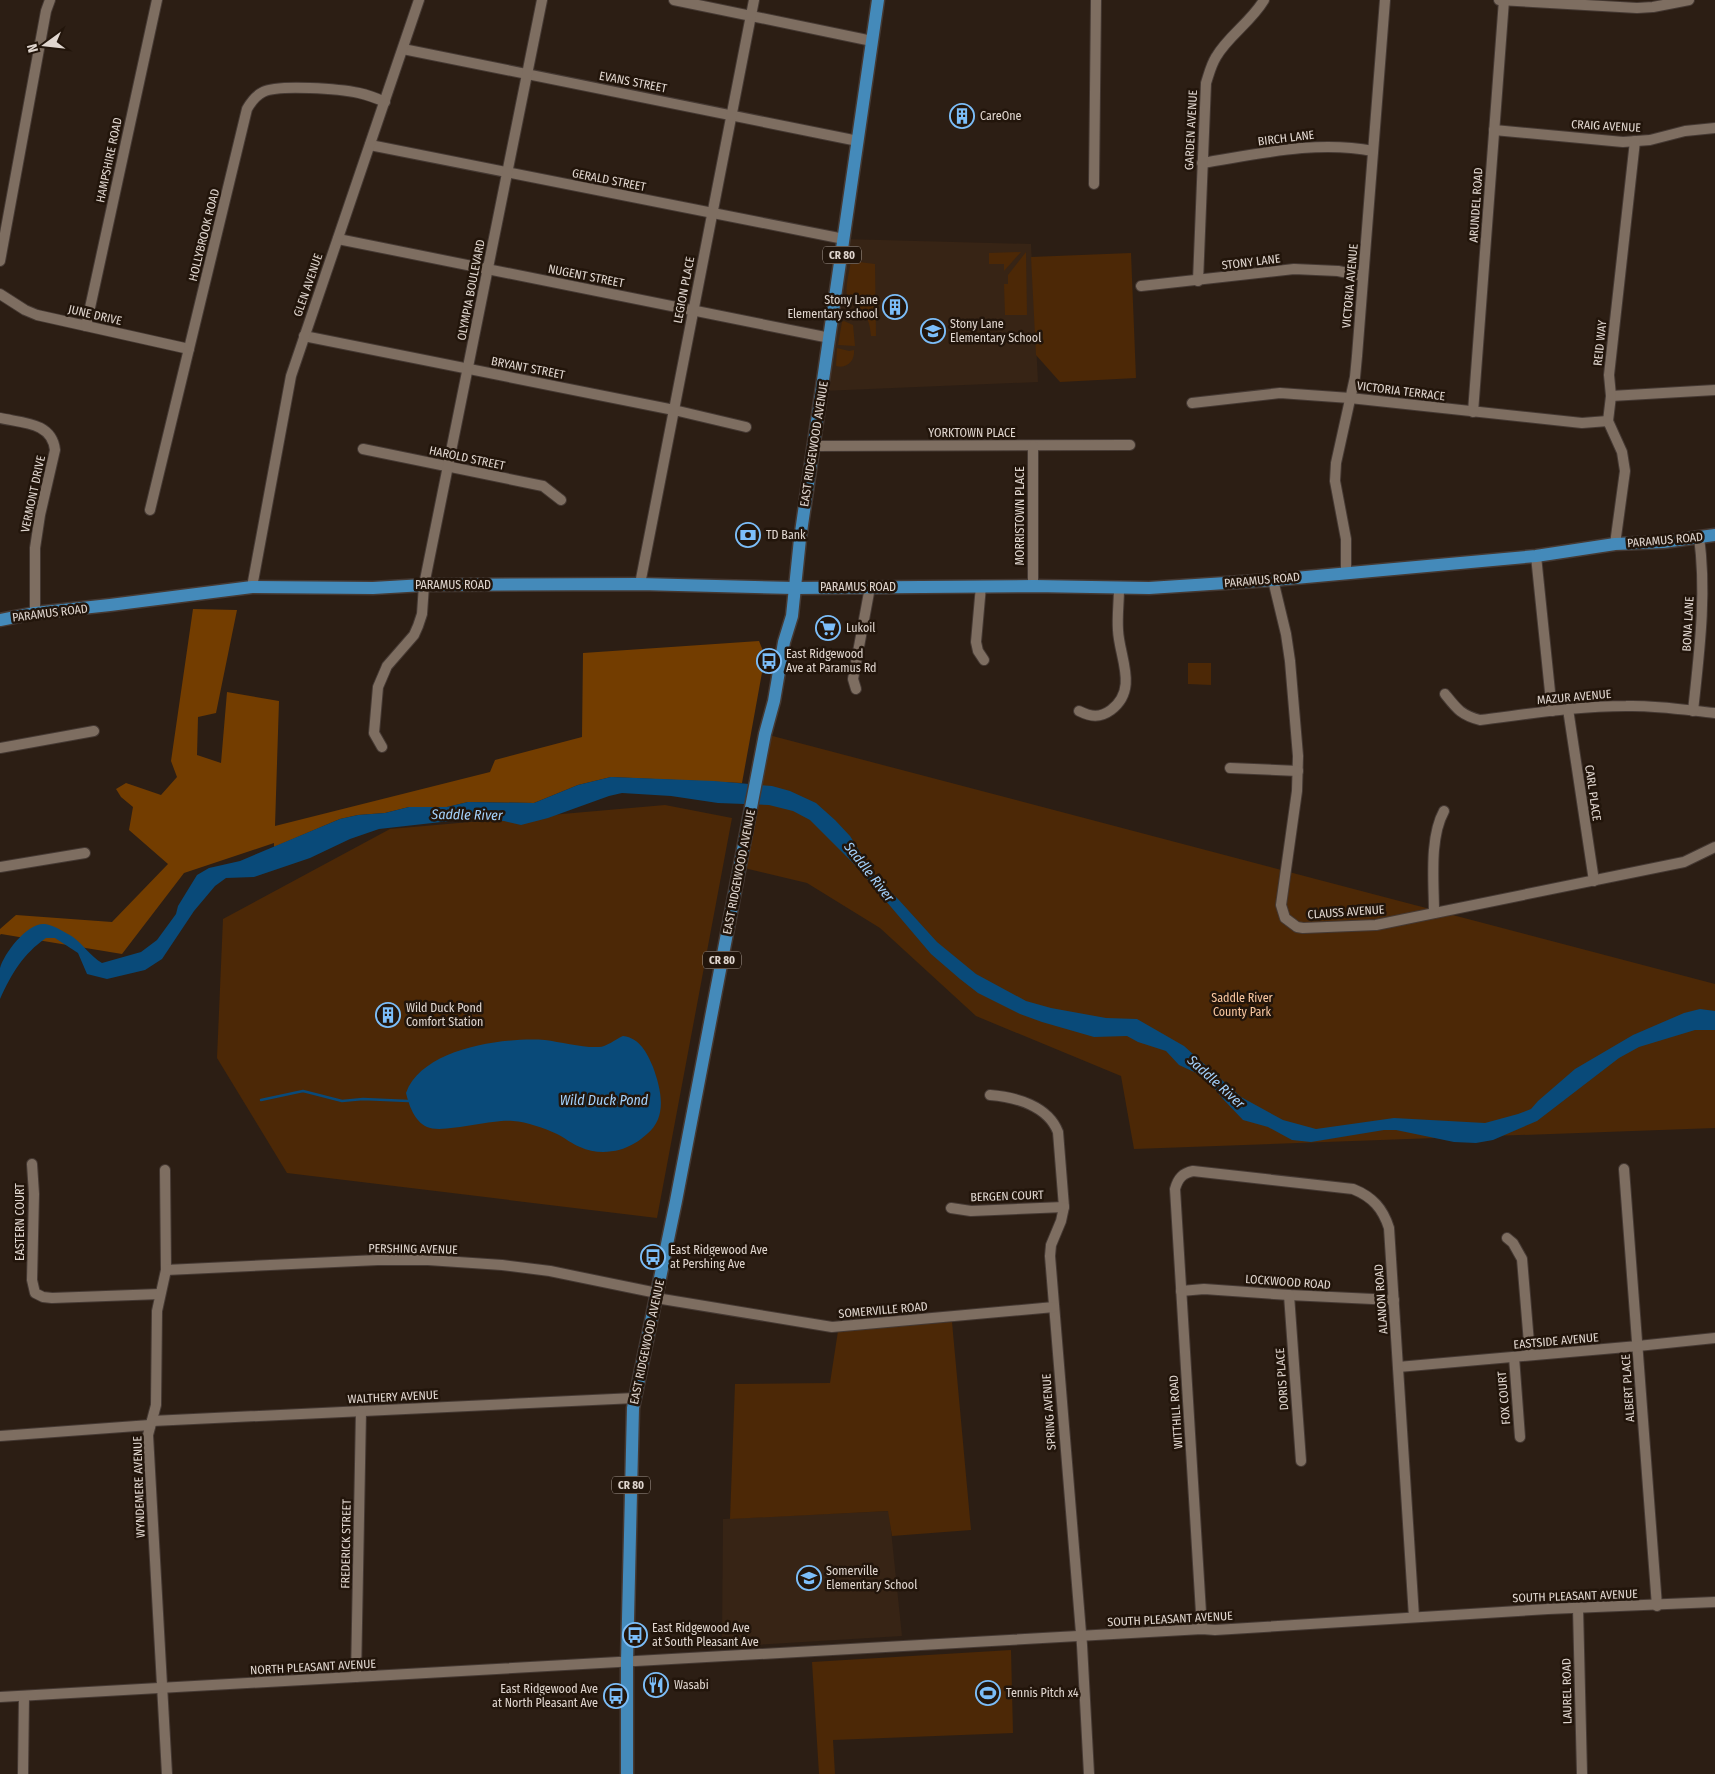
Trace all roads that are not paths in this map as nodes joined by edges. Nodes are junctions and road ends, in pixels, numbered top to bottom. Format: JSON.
{"nodes":[{"id":1,"x":50,"y":0,"type":"edge"},
{"id":2,"x":157,"y":0,"type":"edge"},
{"id":3,"x":419,"y":0,"type":"edge"},
{"id":4,"x":542,"y":0,"type":"edge"},
{"id":5,"x":674,"y":0,"type":"edge"},
{"id":6,"x":754,"y":0,"type":"edge"},
{"id":7,"x":878,"y":0,"type":"edge"},
{"id":8,"x":1096,"y":0,"type":"edge"},
{"id":9,"x":1264,"y":0,"type":"edge"},
{"id":10,"x":1385,"y":0,"type":"edge"},
{"id":11,"x":1499,"y":0,"type":"edge"},
{"id":12,"x":1504,"y":0,"type":"edge"},
{"id":13,"x":1689,"y":0,"type":"edge"},
{"id":14,"x":751,"y":16,"type":"junction"},
{"id":15,"x":872,"y":41,"type":"junction"},
{"id":16,"x":403,"y":49,"type":"junction"},
{"id":17,"x":526,"y":73,"type":"junction"},
{"id":18,"x":385,"y":102,"type":"junction"},
{"id":19,"x":732,"y":114,"type":"junction"},
{"id":20,"x":1715,"y":128,"type":"edge"},
{"id":21,"x":1494,"y":130,"type":"junction"},
{"id":22,"x":858,"y":141,"type":"junction"},
{"id":23,"x":1635,"y":141,"type":"junction"},
{"id":24,"x":370,"y":145,"type":"junction"},
{"id":25,"x":1373,"y":151,"type":"junction"},
{"id":26,"x":1202,"y":163,"type":"junction"},
{"id":27,"x":506,"y":172,"type":"junction"},
{"id":28,"x":1094,"y":184,"type":"dead end"},
{"id":29,"x":712,"y":213,"type":"junction"},
{"id":30,"x":338,"y":239,"type":"junction"},
{"id":31,"x":844,"y":239,"type":"junction"},
{"id":32,"x":0,"y":261,"type":"edge"},
{"id":33,"x":488,"y":269,"type":"junction"},
{"id":34,"x":1363,"y":276,"type":"junction"},
{"id":35,"x":1198,"y":281,"type":"junction"},
{"id":36,"x":1141,"y":286,"type":"dead end"},
{"id":37,"x":0,"y":294,"type":"edge"},
{"id":38,"x":693,"y":311,"type":"junction"},
{"id":39,"x":86,"y":326,"type":"junction"},
{"id":40,"x":304,"y":336,"type":"junction"},
{"id":41,"x":830,"y":338,"type":"junction"},
{"id":42,"x":189,"y":349,"type":"junction"},
{"id":43,"x":468,"y":368,"type":"junction"},
{"id":44,"x":1715,"y":390,"type":"edge"},
{"id":45,"x":1611,"y":396,"type":"junction"},
{"id":46,"x":1350,"y":398,"type":"junction"},
{"id":47,"x":1192,"y":403,"type":"dead end"},
{"id":48,"x":674,"y":410,"type":"junction"},
{"id":49,"x":1473,"y":412,"type":"junction"},
{"id":50,"x":0,"y":418,"type":"edge"},
{"id":51,"x":1608,"y":421,"type":"junction"},
{"id":52,"x":746,"y":426,"type":"dead end"},
{"id":53,"x":1130,"y":445,"type":"dead end"},
{"id":54,"x":814,"y":446,"type":"junction"},
{"id":55,"x":1033,"y":446,"type":"junction"},
{"id":56,"x":364,"y":449,"type":"dead end"},
{"id":57,"x":448,"y":467,"type":"junction"},
{"id":58,"x":561,"y":500,"type":"dead end"},
{"id":59,"x":150,"y":510,"type":"dead end"},
{"id":60,"x":1715,"y":536,"type":"edge"},
{"id":61,"x":1699,"y":537,"type":"junction"},
{"id":62,"x":1615,"y":544,"type":"junction"},
{"id":63,"x":1536,"y":556,"type":"junction"},
{"id":64,"x":1346,"y":572,"type":"junction"},
{"id":65,"x":1273,"y":580,"type":"junction"},
{"id":66,"x":640,"y":584,"type":"junction"},
{"id":67,"x":424,"y":585,"type":"junction"},
{"id":68,"x":981,"y":586,"type":"junction"},
{"id":69,"x":1033,"y":586,"type":"junction"},
{"id":70,"x":252,"y":587,"type":"junction"},
{"id":71,"x":870,"y":587,"type":"junction"},
{"id":72,"x":794,"y":588,"type":"junction"},
{"id":73,"x":1119,"y":588,"type":"junction"},
{"id":74,"x":35,"y":613,"type":"junction"},
{"id":75,"x":0,"y":620,"type":"edge"},
{"id":76,"x":984,"y":660,"type":"dead end"},
{"id":77,"x":856,"y":689,"type":"dead end"},
{"id":78,"x":1445,"y":694,"type":"dead end"},
{"id":79,"x":1568,"y":709,"type":"junction"},
{"id":80,"x":1079,"y":711,"type":"dead end"},
{"id":81,"x":1552,"y":711,"type":"junction"},
{"id":82,"x":1693,"y":711,"type":"junction"},
{"id":83,"x":1715,"y":713,"type":"edge"},
{"id":84,"x":94,"y":731,"type":"dead end"},
{"id":85,"x":382,"y":746,"type":"dead end"},
{"id":86,"x":0,"y":748,"type":"edge"},
{"id":87,"x":1230,"y":768,"type":"dead end"},
{"id":88,"x":1298,"y":771,"type":"junction"},
{"id":89,"x":1444,"y":811,"type":"dead end"},
{"id":90,"x":1715,"y":847,"type":"edge"},
{"id":91,"x":85,"y":853,"type":"dead end"},
{"id":92,"x":0,"y":867,"type":"edge"},
{"id":93,"x":1594,"y":881,"type":"junction"},
{"id":94,"x":1434,"y":913,"type":"junction"},
{"id":95,"x":990,"y":1095,"type":"dead end"},
{"id":96,"x":32,"y":1164,"type":"dead end"},
{"id":97,"x":1624,"y":1169,"type":"dead end"},
{"id":98,"x":165,"y":1170,"type":"dead end"},
{"id":99,"x":1175,"y":1193,"type":"joint"},
{"id":100,"x":1064,"y":1207,"type":"junction"},
{"id":101,"x":951,"y":1208,"type":"dead end"},
{"id":102,"x":1507,"y":1238,"type":"dead end"},
{"id":103,"x":166,"y":1270,"type":"junction"},
{"id":104,"x":1181,"y":1291,"type":"junction"},
{"id":105,"x":160,"y":1294,"type":"junction"},
{"id":106,"x":1289,"y":1295,"type":"junction"},
{"id":107,"x":656,"y":1296,"type":"junction"},
{"id":108,"x":1394,"y":1300,"type":"junction"},
{"id":109,"x":1054,"y":1307,"type":"junction"},
{"id":110,"x":1715,"y":1338,"type":"edge"},
{"id":111,"x":1638,"y":1346,"type":"junction"},
{"id":112,"x":1530,"y":1355,"type":"junction"},
{"id":113,"x":1514,"y":1357,"type":"junction"},
{"id":114,"x":1398,"y":1367,"type":"junction"},
{"id":115,"x":635,"y":1398,"type":"junction"},
{"id":116,"x":361,"y":1411,"type":"junction"},
{"id":117,"x":151,"y":1423,"type":"junction"},
{"id":118,"x":0,"y":1436,"type":"edge"},
{"id":119,"x":1520,"y":1437,"type":"dead end"},
{"id":120,"x":1300,"y":1460,"type":"dead end"},
{"id":121,"x":1715,"y":1602,"type":"edge"},
{"id":122,"x":1657,"y":1606,"type":"junction"},
{"id":123,"x":1578,"y":1608,"type":"junction"},
{"id":124,"x":1414,"y":1617,"type":"junction"},
{"id":125,"x":1202,"y":1629,"type":"junction"},
{"id":126,"x":1081,"y":1636,"type":"junction"},
{"id":127,"x":627,"y":1661,"type":"junction"},
{"id":128,"x":356,"y":1677,"type":"junction"},
{"id":129,"x":162,"y":1688,"type":"junction"},
{"id":130,"x":24,"y":1696,"type":"junction"},
{"id":131,"x":0,"y":1697,"type":"edge"},
{"id":132,"x":23,"y":1774,"type":"edge"},
{"id":133,"x":167,"y":1774,"type":"edge"},
{"id":134,"x":627,"y":1774,"type":"edge"},
{"id":135,"x":1089,"y":1774,"type":"edge"},
{"id":136,"x":1582,"y":1774,"type":"edge"}],
"edges":[{"from":1,"to":32,"type":"street"},
{"from":2,"to":39,"type":"street","name":"HAMPSHIRE ROAD"},
{"from":3,"to":16,"type":"street","name":"GLEN AVENUE"},
{"from":4,"to":17,"type":"street","name":"OLYMPIA BOULEVARD"},
{"from":5,"to":14,"type":"street"},
{"from":6,"to":14,"type":"street","name":"LEGION PLACE"},
{"from":7,"to":15,"type":"main road","name":"EAST RIDGEWOOD AVENUE","number":"CR 80"},
{"from":8,"to":28,"type":"street"},
{"from":9,"to":26,"type":"street","name":"GARDEN AVENUE"},
{"from":10,"to":25,"type":"street","name":"VICTORIA AVENUE"},
{"from":11,"to":12,"type":"street"},
{"from":12,"to":13,"type":"street"},
{"from":12,"to":21,"type":"street","name":"ARUNDEL ROAD"},
{"from":14,"to":15,"type":"street"},
{"from":14,"to":19,"type":"street","name":"LEGION PLACE"},
{"from":15,"to":22,"type":"main road","name":"EAST RIDGEWOOD AVENUE","number":"CR 80"},
{"from":16,"to":17,"type":"street","name":"EVANS STREET"},
{"from":16,"to":18,"type":"street","name":"GLEN AVENUE"},
{"from":17,"to":19,"type":"street","name":"EVANS STREET"},
{"from":17,"to":27,"type":"street","name":"OLYMPIA BOULEVARD"},
{"from":18,"to":24,"type":"street","name":"GLEN AVENUE"},
{"from":18,"to":42,"type":"street","name":"HOLLYBROOK ROAD"},
{"from":19,"to":22,"type":"street","name":"EVANS STREET"},
{"from":19,"to":29,"type":"street","name":"LEGION PLACE"},
{"from":20,"to":23,"type":"street","name":"CRAIG AVENUE"},
{"from":21,"to":23,"type":"street","name":"CRAIG AVENUE"},
{"from":21,"to":49,"type":"street","name":"ARUNDEL ROAD"},
{"from":22,"to":31,"type":"main road","name":"EAST RIDGEWOOD AVENUE","number":"CR 80"},
{"from":23,"to":45,"type":"street","name":"REID WAY"},
{"from":24,"to":27,"type":"street","name":"GERALD STREET"},
{"from":24,"to":30,"type":"street","name":"GLEN AVENUE"},
{"from":25,"to":26,"type":"street","name":"BIRCH LANE"},
{"from":25,"to":34,"type":"street","name":"VICTORIA AVENUE"},
{"from":26,"to":35,"type":"street","name":"GARDEN AVENUE"},
{"from":27,"to":29,"type":"street","name":"GERALD STREET"},
{"from":27,"to":33,"type":"street","name":"OLYMPIA BOULEVARD"},
{"from":29,"to":31,"type":"street","name":"GERALD STREET"},
{"from":29,"to":38,"type":"street","name":"LEGION PLACE"},
{"from":30,"to":33,"type":"street","name":"NUGENT STREET"},
{"from":30,"to":40,"type":"street","name":"GLEN AVENUE"},
{"from":31,"to":41,"type":"main road","name":"EAST RIDGEWOOD AVENUE","number":"CR 80"},
{"from":33,"to":38,"type":"street","name":"NUGENT STREET"},
{"from":33,"to":43,"type":"street","name":"OLYMPIA BOULEVARD"},
{"from":34,"to":35,"type":"street","name":"STONY LANE"},
{"from":34,"to":46,"type":"street","name":"VICTORIA AVENUE"},
{"from":35,"to":36,"type":"street","name":"STONY LANE"},
{"from":37,"to":39,"type":"street","name":"JUNE DRIVE"},
{"from":38,"to":41,"type":"street","name":"NUGENT STREET"},
{"from":38,"to":48,"type":"street","name":"LEGION PLACE"},
{"from":39,"to":42,"type":"street","name":"JUNE DRIVE"},
{"from":40,"to":43,"type":"street","name":"BRYANT STREET"},
{"from":40,"to":70,"type":"street","name":"GLEN AVENUE"},
{"from":41,"to":54,"type":"main road","name":"EAST RIDGEWOOD AVENUE","number":"CR 80"},
{"from":42,"to":59,"type":"street","name":"HOLLYBROOK ROAD"},
{"from":43,"to":48,"type":"street","name":"BRYANT STREET"},
{"from":43,"to":57,"type":"street","name":"OLYMPIA BOULEVARD"},
{"from":44,"to":45,"type":"street"},
{"from":45,"to":51,"type":"street","name":"REID WAY"},
{"from":46,"to":47,"type":"street","name":"VICTORIA TERRACE"},
{"from":46,"to":49,"type":"street","name":"VICTORIA TERRACE"},
{"from":46,"to":64,"type":"street","name":"VICTORIA AVENUE"},
{"from":48,"to":52,"type":"street","name":"BRYANT STREET"},
{"from":48,"to":66,"type":"street","name":"LEGION PLACE"},
{"from":49,"to":51,"type":"street","name":"VICTORIA TERRACE"},
{"from":50,"to":74,"type":"street","name":"VERMONT DRIVE"},
{"from":51,"to":62,"type":"street"},
{"from":53,"to":55,"type":"street","name":"YORKTOWN PLACE"},
{"from":54,"to":55,"type":"street","name":"YORKTOWN PLACE"},
{"from":54,"to":72,"type":"main road","name":"EAST RIDGEWOOD AVENUE","number":"CR 80"},
{"from":55,"to":69,"type":"street","name":"MORRISTOWN PLACE"},
{"from":56,"to":57,"type":"street","name":"HAROLD STREET"},
{"from":57,"to":58,"type":"street","name":"HAROLD STREET"},
{"from":57,"to":67,"type":"street","name":"OLYMPIA BOULEVARD"},
{"from":60,"to":61,"type":"main road","name":"PARAMUS ROAD"},
{"from":61,"to":62,"type":"main road","name":"PARAMUS ROAD"},
{"from":61,"to":82,"type":"street","name":"BONA LANE"},
{"from":62,"to":63,"type":"main road","name":"PARAMUS ROAD"},
{"from":63,"to":64,"type":"main road","name":"PARAMUS ROAD"},
{"from":63,"to":81,"type":"street"},
{"from":64,"to":65,"type":"main road","name":"PARAMUS ROAD"},
{"from":65,"to":73,"type":"main road","name":"PARAMUS ROAD"},
{"from":65,"to":88,"type":"street","name":"CLAUSS AVENUE"},
{"from":66,"to":67,"type":"main road","name":"PARAMUS ROAD"},
{"from":66,"to":72,"type":"main road","name":"PARAMUS ROAD"},
{"from":67,"to":70,"type":"main road","name":"PARAMUS ROAD"},
{"from":67,"to":85,"type":"street","name":"OLYMPIA BOULEVARD"},
{"from":68,"to":69,"type":"main road","name":"PARAMUS ROAD"},
{"from":68,"to":71,"type":"main road","name":"PARAMUS ROAD"},
{"from":68,"to":76,"type":"street"},
{"from":69,"to":73,"type":"main road","name":"PARAMUS ROAD"},
{"from":70,"to":74,"type":"main road","name":"PARAMUS ROAD"},
{"from":71,"to":72,"type":"main road","name":"PARAMUS ROAD"},
{"from":71,"to":77,"type":"street"},
{"from":72,"to":107,"type":"main road","name":"EAST RIDGEWOOD AVENUE","number":"CR 80"},
{"from":73,"to":80,"type":"street"},
{"from":74,"to":75,"type":"main road","name":"PARAMUS ROAD"},
{"from":78,"to":81,"type":"street","name":"MAZUR AVENUE"},
{"from":79,"to":81,"type":"street","name":"MAZUR AVENUE"},
{"from":79,"to":82,"type":"street","name":"MAZUR AVENUE"},
{"from":79,"to":93,"type":"street","name":"CARL PLACE"},
{"from":82,"to":83,"type":"street","name":"MAZUR AVENUE"},
{"from":84,"to":86,"type":"street"},
{"from":87,"to":88,"type":"street"},
{"from":88,"to":94,"type":"street","name":"CLAUSS AVENUE"},
{"from":89,"to":94,"type":"street"},
{"from":90,"to":93,"type":"street","name":"CLAUSS AVENUE"},
{"from":91,"to":92,"type":"street"},
{"from":93,"to":94,"type":"street","name":"CLAUSS AVENUE"},
{"from":95,"to":100,"type":"street","name":"SPRING AVENUE"},
{"from":96,"to":105,"type":"street","name":"EASTERN COURT"},
{"from":97,"to":111,"type":"street","name":"ALBERT PLACE"},
{"from":98,"to":103,"type":"street","name":"WYNDEMERE AVENUE"},
{"from":99,"to":104,"type":"street","name":"WITTHILL ROAD"},
{"from":99,"to":108,"type":"street","name":"ALANON ROAD"},
{"from":100,"to":101,"type":"street","name":"BERGEN COURT"},
{"from":100,"to":109,"type":"street","name":"SPRING AVENUE"},
{"from":102,"to":112,"type":"street"},
{"from":103,"to":105,"type":"street","name":"WYNDEMERE AVENUE"},
{"from":103,"to":107,"type":"street","name":"PERSHING AVENUE"},
{"from":104,"to":106,"type":"street","name":"LOCKWOOD ROAD"},
{"from":104,"to":125,"type":"street","name":"WITTHILL ROAD"},
{"from":105,"to":117,"type":"street","name":"WYNDEMERE AVENUE"},
{"from":106,"to":108,"type":"street","name":"LOCKWOOD ROAD"},
{"from":106,"to":120,"type":"street","name":"DORIS PLACE"},
{"from":107,"to":109,"type":"street","name":"SOMERVILLE ROAD"},
{"from":107,"to":115,"type":"main road","name":"EAST RIDGEWOOD AVENUE","number":"CR 80"},
{"from":108,"to":114,"type":"street","name":"ALANON ROAD"},
{"from":109,"to":126,"type":"street","name":"SPRING AVENUE"},
{"from":110,"to":111,"type":"street","name":"EASTSIDE AVENUE"},
{"from":111,"to":112,"type":"street","name":"EASTSIDE AVENUE"},
{"from":111,"to":122,"type":"street","name":"ALBERT PLACE"},
{"from":112,"to":113,"type":"street","name":"EASTSIDE AVENUE"},
{"from":113,"to":114,"type":"street","name":"EASTSIDE AVENUE"},
{"from":113,"to":119,"type":"street","name":"FOX COURT"},
{"from":114,"to":124,"type":"street","name":"ALANON ROAD"},
{"from":115,"to":116,"type":"street","name":"WALTHERY AVENUE"},
{"from":115,"to":127,"type":"main road","name":"EAST RIDGEWOOD AVENUE","number":"CR 80"},
{"from":116,"to":117,"type":"street","name":"WALTHERY AVENUE"},
{"from":116,"to":128,"type":"street","name":"FREDERICK STREET"},
{"from":117,"to":118,"type":"street","name":"WALTHERY AVENUE"},
{"from":117,"to":129,"type":"street","name":"WYNDEMERE AVENUE"},
{"from":121,"to":122,"type":"street","name":"SOUTH PLEASANT AVENUE"},
{"from":122,"to":123,"type":"street","name":"SOUTH PLEASANT AVENUE"},
{"from":123,"to":124,"type":"street","name":"SOUTH PLEASANT AVENUE"},
{"from":123,"to":136,"type":"street","name":"LAUREL ROAD"},
{"from":124,"to":125,"type":"street","name":"SOUTH PLEASANT AVENUE"},
{"from":125,"to":126,"type":"street","name":"SOUTH PLEASANT AVENUE"},
{"from":126,"to":127,"type":"street","name":"SOUTH PLEASANT AVENUE"},
{"from":126,"to":135,"type":"street","name":"SPRING AVENUE"},
{"from":127,"to":128,"type":"street","name":"NORTH PLEASANT AVENUE"},
{"from":127,"to":134,"type":"main road","name":"EAST RIDGEWOOD AVENUE","number":"CR 80"},
{"from":128,"to":129,"type":"street","name":"NORTH PLEASANT AVENUE"},
{"from":129,"to":130,"type":"street","name":"NORTH PLEASANT AVENUE"},
{"from":129,"to":133,"type":"street","name":"WYNDEMERE AVENUE"},
{"from":130,"to":131,"type":"street","name":"NORTH PLEASANT AVENUE"},
{"from":130,"to":132,"type":"street"}]}
